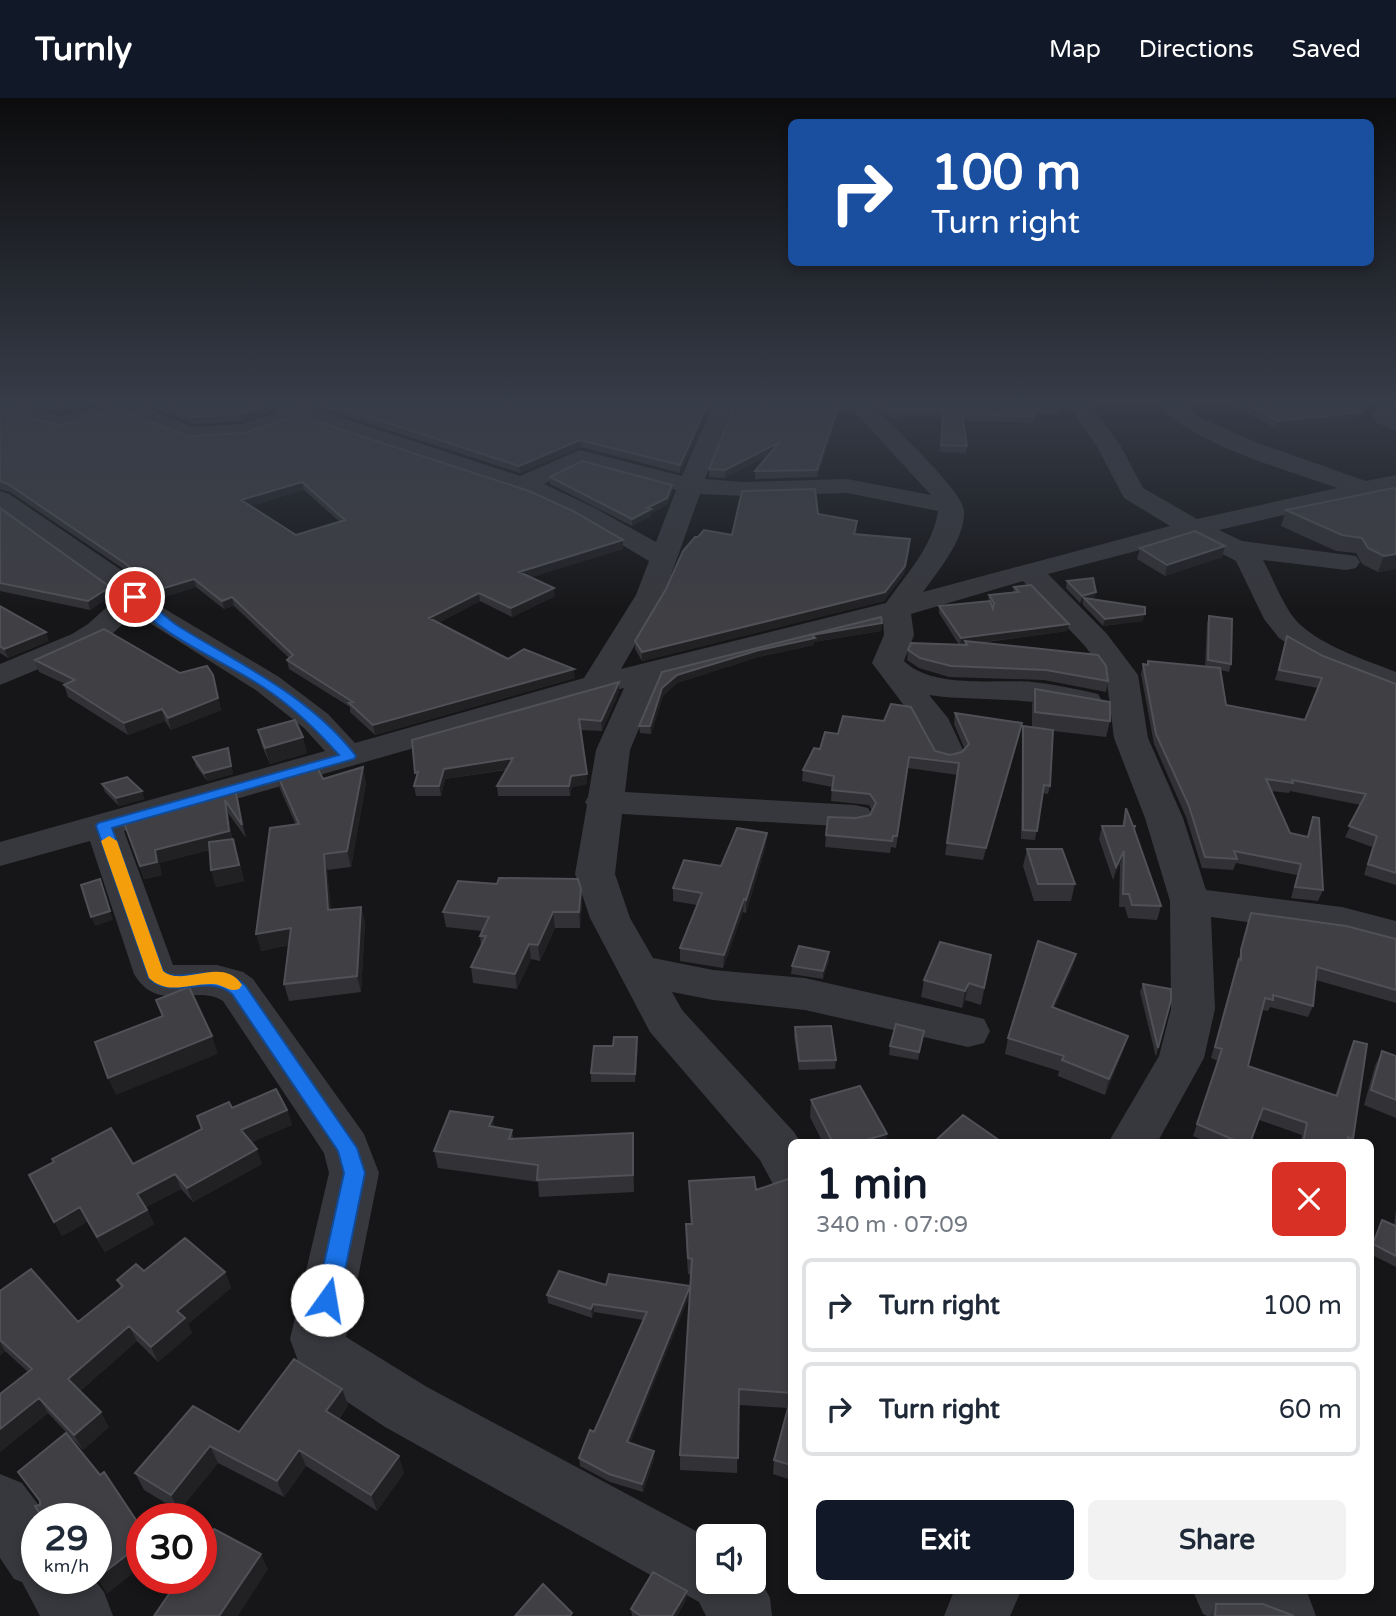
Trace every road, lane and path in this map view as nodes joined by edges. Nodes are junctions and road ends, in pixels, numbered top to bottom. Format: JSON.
{"nodes":[{"id":1,"x":479,"y":471,"type":"edge"},
{"id":2,"x":551,"y":471,"type":"edge"},
{"id":3,"x":632,"y":471,"type":"edge"},
{"id":4,"x":696,"y":471,"type":"edge"},
{"id":5,"x":922,"y":471,"type":"edge"},
{"id":6,"x":1121,"y":471,"type":"edge"},
{"id":7,"x":1313,"y":471,"type":"edge"},
{"id":8,"x":1396,"y":482,"type":"edge"},
{"id":9,"x":522,"y":485,"type":"junction"},
{"id":10,"x":690,"y":486,"type":"junction"},
{"id":11,"x":1363,"y":489,"type":"junction"},
{"id":12,"x":1396,"y":498,"type":"edge"},
{"id":13,"x":0,"y":499,"type":"edge"},
{"id":14,"x":949,"y":504,"type":"junction"},
{"id":15,"x":1193,"y":528,"type":"junction"},
{"id":16,"x":1236,"y":548,"type":"junction"},
{"id":17,"x":663,"y":558,"type":"junction"},
{"id":18,"x":1346,"y":562,"type":"dead end"},
{"id":19,"x":1029,"y":570,"type":"junction"},
{"id":20,"x":135,"y":597,"type":"junction"},
{"id":21,"x":896,"y":609,"type":"junction"},
{"id":22,"x":647,"y":671,"type":"junction"},
{"id":23,"x":894,"y":672,"type":"junction"},
{"id":24,"x":0,"y":675,"type":"edge"},
{"id":25,"x":1396,"y":682,"type":"edge"},
{"id":26,"x":596,"y":685,"type":"junction"},
{"id":27,"x":1125,"y":709,"type":"junction"},
{"id":28,"x":948,"y":754,"type":"edge"},
{"id":29,"x":348,"y":756,"type":"junction"},
{"id":30,"x":603,"y":802,"type":"junction"},
{"id":31,"x":855,"y":816,"type":"edge"},
{"id":32,"x":104,"y":826,"type":"junction"},
{"id":33,"x":0,"y":854,"type":"edge"},
{"id":34,"x":1190,"y":901,"type":"junction"},
{"id":35,"x":1396,"y":936,"type":"edge"},
{"id":36,"x":639,"y":970,"type":"junction"},
{"id":37,"x":968,"y":1031,"type":"dead end"},
{"id":38,"x":1134,"y":1139,"type":"edge"},
{"id":39,"x":788,"y":1165,"type":"edge"},
{"id":40,"x":0,"y":1506,"type":"edge"},
{"id":41,"x":21,"y":1534,"type":"edge"},
{"id":42,"x":696,"y":1566,"type":"edge"},
{"id":43,"x":64,"y":1594,"type":"edge"},
{"id":44,"x":734,"y":1594,"type":"edge"},
{"id":45,"x":987,"y":1594,"type":"edge"},
{"id":46,"x":1233,"y":1594,"type":"edge"},
{"id":47,"x":80,"y":1616,"type":"edge"},
{"id":48,"x":739,"y":1616,"type":"edge"},
{"id":49,"x":978,"y":1616,"type":"edge"},
{"id":50,"x":1283,"y":1616,"type":"edge"}],
"edges":[{"from":1,"to":9,"type":"street"},
{"from":2,"to":9,"type":"street"},
{"from":3,"to":10,"type":"street"},
{"from":4,"to":10,"type":"street"},
{"from":5,"to":14,"type":"street"},
{"from":6,"to":15,"type":"street"},
{"from":7,"to":11,"type":"street"},
{"from":8,"to":11,"type":"street"},
{"from":9,"to":17,"type":"street"},
{"from":10,"to":14,"type":"street"},
{"from":10,"to":17,"type":"street"},
{"from":11,"to":12,"type":"street"},
{"from":11,"to":15,"type":"street"},
{"from":13,"to":20,"type":"street"},
{"from":14,"to":21,"type":"street"},
{"from":15,"to":16,"type":"street"},
{"from":15,"to":19,"type":"street"},
{"from":16,"to":18,"type":"street"},
{"from":16,"to":25,"type":"street"},
{"from":17,"to":26,"type":"street"},
{"from":19,"to":21,"type":"street"},
{"from":19,"to":27,"type":"street"},
{"from":20,"to":24,"type":"street"},
{"from":20,"to":29,"type":"street"},
{"from":21,"to":22,"type":"street"},
{"from":21,"to":23,"type":"street"},
{"from":22,"to":26,"type":"street"},
{"from":22,"to":30,"type":"street"},
{"from":23,"to":27,"type":"street"},
{"from":23,"to":28,"type":"street"},
{"from":26,"to":29,"type":"street"},
{"from":27,"to":34,"type":"street"},
{"from":29,"to":32,"type":"street"},
{"from":30,"to":31,"type":"street"},
{"from":30,"to":36,"type":"street"},
{"from":32,"to":33,"type":"street"},
{"from":32,"to":42,"type":"street"},
{"from":34,"to":35,"type":"street"},
{"from":34,"to":38,"type":"street"},
{"from":36,"to":37,"type":"street"},
{"from":36,"to":39,"type":"street"},
{"from":40,"to":41,"type":"street"},
{"from":43,"to":47,"type":"street"},
{"from":44,"to":48,"type":"street"},
{"from":45,"to":49,"type":"street"},
{"from":46,"to":50,"type":"street"}]}
